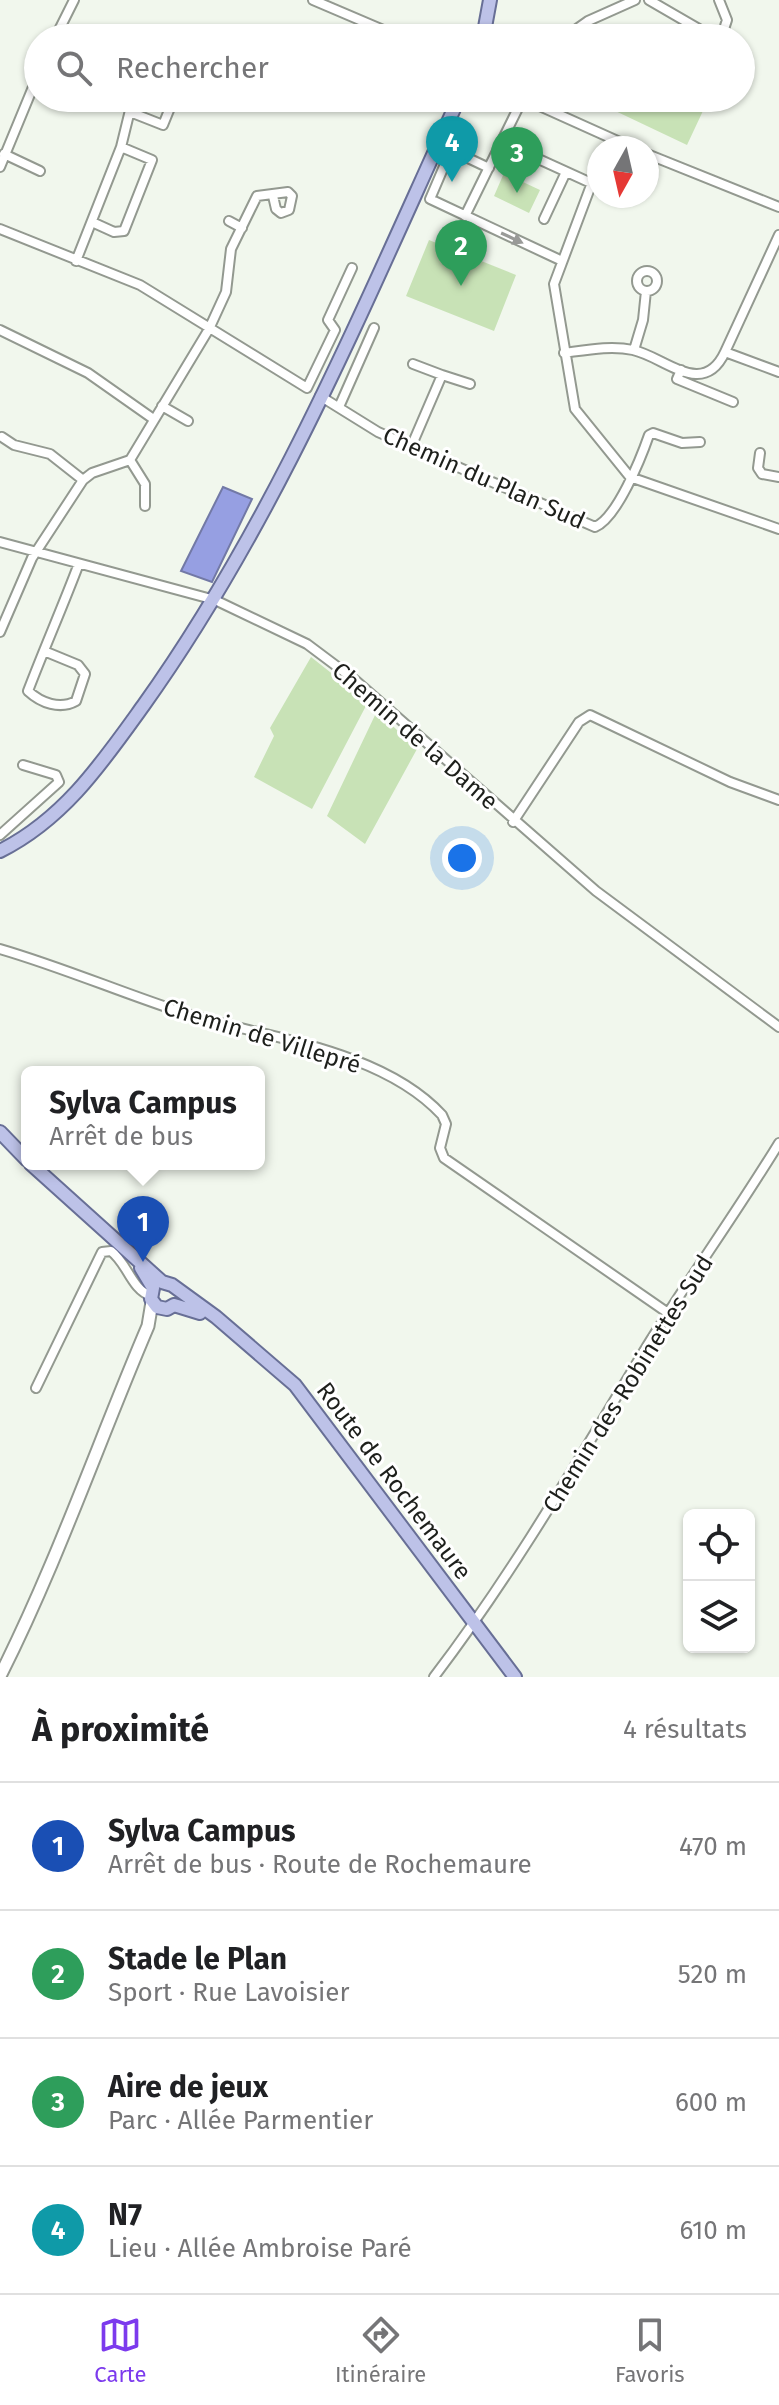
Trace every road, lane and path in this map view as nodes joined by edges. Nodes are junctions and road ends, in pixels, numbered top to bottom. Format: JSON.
{"nodes":[{"id":1,"x":74,"y":0,"type":"edge"},
{"id":2,"x":313,"y":0,"type":"edge"},
{"id":3,"x":490,"y":0,"type":"edge"},
{"id":4,"x":635,"y":0,"type":"edge"},
{"id":5,"x":649,"y":0,"type":"edge"},
{"id":6,"x":719,"y":0,"type":"edge"},
{"id":7,"x":62,"y":24,"type":"edge"},
{"id":8,"x":369,"y":24,"type":"edge"},
{"id":9,"x":486,"y":24,"type":"edge"},
{"id":10,"x":584,"y":24,"type":"edge"},
{"id":11,"x":689,"y":24,"type":"edge"},
{"id":12,"x":726,"y":24,"type":"edge"},
{"id":13,"x":24,"y":108,"type":"edge"},
{"id":14,"x":130,"y":112,"type":"joint"},
{"id":15,"x":168,"y":112,"type":"edge"},
{"id":16,"x":452,"y":112,"type":"edge"},
{"id":17,"x":515,"y":112,"type":"edge"},
{"id":18,"x":553,"y":112,"type":"edge"},
{"id":19,"x":606,"y":136,"type":"edge"},
{"id":20,"x":501,"y":142,"type":"junction"},
{"id":21,"x":121,"y":147,"type":"junction"},
{"id":22,"x":4,"y":154,"type":"junction"},
{"id":23,"x":659,"y":159,"type":"edge"},
{"id":24,"x":0,"y":167,"type":"edge"},
{"id":25,"x":489,"y":168,"type":"junction"},
{"id":26,"x":40,"y":171,"type":"dead end"},
{"id":27,"x":566,"y":172,"type":"junction"},
{"id":28,"x":587,"y":181,"type":"edge"},
{"id":29,"x":587,"y":193,"type":"edge"},
{"id":30,"x":273,"y":196,"type":"dead end"},
{"id":31,"x":779,"y":207,"type":"edge"},
{"id":32,"x":465,"y":216,"type":"junction"},
{"id":33,"x":544,"y":219,"type":"dead end"},
{"id":34,"x":229,"y":221,"type":"dead end"},
{"id":35,"x":92,"y":222,"type":"junction"},
{"id":36,"x":242,"y":228,"type":"junction"},
{"id":37,"x":0,"y":229,"type":"edge"},
{"id":38,"x":779,"y":235,"type":"edge"},
{"id":39,"x":560,"y":260,"type":"junction"},
{"id":40,"x":76,"y":261,"type":"junction"},
{"id":41,"x":352,"y":268,"type":"dead end"},
{"id":42,"x":646,"y":291,"type":"dead end"},
{"id":43,"x":374,"y":328,"type":"dead end"},
{"id":44,"x":209,"y":329,"type":"junction"},
{"id":45,"x":0,"y":330,"type":"edge"},
{"id":46,"x":634,"y":350,"type":"junction"},
{"id":47,"x":725,"y":352,"type":"junction"},
{"id":48,"x":564,"y":353,"type":"junction"},
{"id":49,"x":413,"y":364,"type":"dead end"},
{"id":50,"x":681,"y":370,"type":"junction"},
{"id":51,"x":779,"y":372,"type":"edge"},
{"id":52,"x":442,"y":375,"type":"junction"},
{"id":53,"x":470,"y":384,"type":"dead end"},
{"id":54,"x":319,"y":396,"type":"junction"},
{"id":55,"x":733,"y":402,"type":"dead end"},
{"id":56,"x":162,"y":406,"type":"junction"},
{"id":57,"x":339,"y":407,"type":"junction"},
{"id":58,"x":152,"y":418,"type":"junction"},
{"id":59,"x":188,"y":421,"type":"dead end"},
{"id":60,"x":2,"y":437,"type":"dead end"},
{"id":61,"x":700,"y":442,"type":"dead end"},
{"id":62,"x":411,"y":447,"type":"junction"},
{"id":63,"x":760,"y":453,"type":"dead end"},
{"id":64,"x":130,"y":460,"type":"junction"},
{"id":65,"x":630,"y":477,"type":"junction"},
{"id":66,"x":779,"y":477,"type":"edge"},
{"id":67,"x":83,"y":480,"type":"junction"},
{"id":68,"x":145,"y":506,"type":"dead end"},
{"id":69,"x":779,"y":529,"type":"edge"},
{"id":70,"x":0,"y":542,"type":"edge"},
{"id":71,"x":34,"y":554,"type":"junction"},
{"id":72,"x":78,"y":566,"type":"junction"},
{"id":73,"x":215,"y":600,"type":"junction"},
{"id":74,"x":0,"y":632,"type":"edge"},
{"id":75,"x":44,"y":651,"type":"junction"},
{"id":76,"x":23,"y":765,"type":"dead end"},
{"id":77,"x":779,"y":800,"type":"edge"},
{"id":78,"x":513,"y":822,"type":"junction"},
{"id":79,"x":2,"y":831,"type":"edge"},
{"id":80,"x":2,"y":850,"type":"edge"},
{"id":81,"x":0,"y":949,"type":"edge"},
{"id":82,"x":779,"y":1027,"type":"edge"},
{"id":83,"x":0,"y":1132,"type":"edge"},
{"id":84,"x":779,"y":1143,"type":"edge"},
{"id":85,"x":21,"y":1154,"type":"edge"},
{"id":86,"x":38,"y":1170,"type":"edge"},
{"id":87,"x":159,"y":1297,"type":"junction"},
{"id":88,"x":668,"y":1313,"type":"junction"},
{"id":89,"x":225,"y":1324,"type":"junction"},
{"id":90,"x":36,"y":1388,"type":"dead end"},
{"id":91,"x":473,"y":1622,"type":"junction"},
{"id":92,"x":0,"y":1676,"type":"edge"},
{"id":93,"x":434,"y":1677,"type":"edge"},
{"id":94,"x":515,"y":1677,"type":"edge"}],
"edges":[{"from":1,"to":7,"type":"street"},
{"from":2,"to":8,"type":"street"},
{"from":3,"to":9,"type":"main road"},
{"from":4,"to":10,"type":"street"},
{"from":5,"to":11,"type":"street"},
{"from":6,"to":12,"type":"street"},
{"from":13,"to":22,"type":"street"},
{"from":14,"to":15,"type":"street"},
{"from":14,"to":21,"type":"street"},
{"from":16,"to":54,"type":"main road"},
{"from":17,"to":20,"type":"street"},
{"from":18,"to":19,"type":"street"},
{"from":20,"to":25,"type":"street"},
{"from":20,"to":27,"type":"street"},
{"from":21,"to":35,"type":"street"},
{"from":21,"to":35,"type":"street"},
{"from":22,"to":24,"type":"street"},
{"from":22,"to":26,"type":"street"},
{"from":23,"to":31,"type":"street"},
{"from":25,"to":32,"type":"street"},
{"from":25,"to":32,"type":"street"},
{"from":27,"to":28,"type":"street"},
{"from":27,"to":33,"type":"street"},
{"from":29,"to":39,"type":"street"},
{"from":30,"to":36,"type":"street"},
{"from":32,"to":39,"type":"street","one_way":true},
{"from":34,"to":36,"type":"street"},
{"from":35,"to":40,"type":"street"},
{"from":36,"to":44,"type":"street"},
{"from":37,"to":40,"type":"street"},
{"from":38,"to":47,"type":"street"},
{"from":39,"to":48,"type":"street"},
{"from":40,"to":44,"type":"street"},
{"from":41,"to":44,"type":"street"},
{"from":42,"to":46,"type":"street"},
{"from":43,"to":57,"type":"street"},
{"from":44,"to":56,"type":"street"},
{"from":45,"to":58,"type":"street"},
{"from":46,"to":48,"type":"street"},
{"from":46,"to":50,"type":"street"},
{"from":47,"to":50,"type":"street"},
{"from":47,"to":51,"type":"street"},
{"from":48,"to":65,"type":"street"},
{"from":49,"to":52,"type":"street"},
{"from":50,"to":55,"type":"street"},
{"from":52,"to":53,"type":"street"},
{"from":52,"to":62,"type":"street"},
{"from":54,"to":57,"type":"street","name":"Chemin du Plan Sud"},
{"from":54,"to":73,"type":"main road"},
{"from":56,"to":58,"type":"street"},
{"from":56,"to":59,"type":"street"},
{"from":57,"to":62,"type":"street","name":"Chemin du Plan Sud"},
{"from":58,"to":64,"type":"street"},
{"from":60,"to":67,"type":"street"},
{"from":61,"to":65,"type":"street"},
{"from":62,"to":65,"type":"street","name":"Chemin du Plan Sud"},
{"from":63,"to":66,"type":"street"},
{"from":64,"to":67,"type":"street"},
{"from":64,"to":68,"type":"street"},
{"from":65,"to":69,"type":"street"},
{"from":67,"to":71,"type":"street"},
{"from":70,"to":71,"type":"street","name":"Chemin de la Dame"},
{"from":71,"to":72,"type":"street","name":"Chemin de la Dame"},
{"from":71,"to":74,"type":"street"},
{"from":72,"to":73,"type":"street","name":"Chemin de la Dame"},
{"from":72,"to":75,"type":"street"},
{"from":73,"to":78,"type":"street","name":"Chemin de la Dame"},
{"from":73,"to":80,"type":"main road"},
{"from":75,"to":75,"type":"street"},
{"from":76,"to":79,"type":"street"},
{"from":77,"to":78,"type":"street"},
{"from":78,"to":82,"type":"street","name":"Chemin de la Dame"},
{"from":81,"to":88,"type":"street","name":"Chemin de Villepré"},
{"from":83,"to":85,"type":"main road"},
{"from":84,"to":88,"type":"street","name":"Chemin des Robinettes Sud"},
{"from":86,"to":87,"type":"main road"},
{"from":87,"to":89,"type":"main road","name":"Route de Rochemaure"},
{"from":87,"to":89,"type":"main road","name":"Route de Rochemaure"},
{"from":87,"to":90,"type":"street"},
{"from":87,"to":92,"type":"street"},
{"from":88,"to":91,"type":"street","name":"Chemin des Robinettes Sud"},
{"from":89,"to":91,"type":"main road","name":"Route de Rochemaure"},
{"from":91,"to":93,"type":"street","name":"Chemin des Robinettes Sud"},
{"from":91,"to":94,"type":"main road","name":"Route de Rochemaure"}]}
